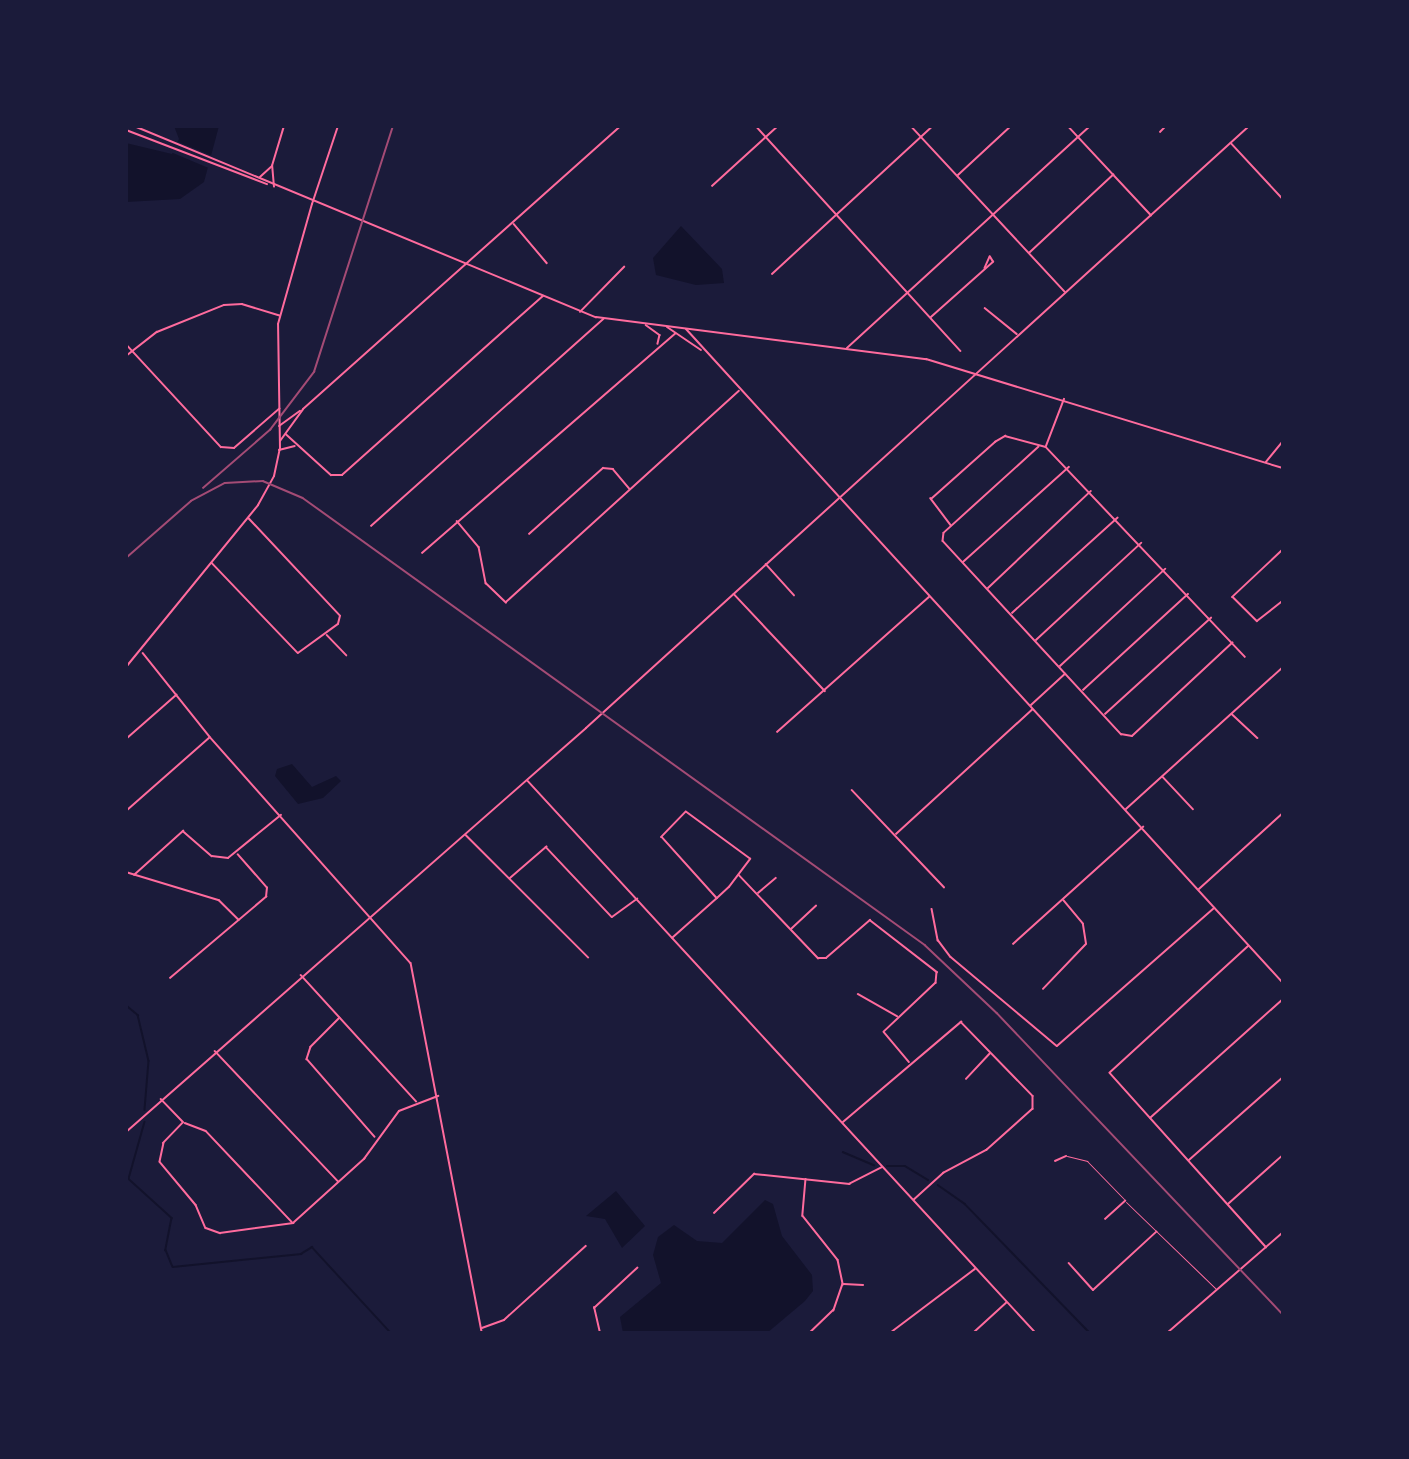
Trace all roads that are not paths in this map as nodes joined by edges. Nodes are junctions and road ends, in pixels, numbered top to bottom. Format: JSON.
{"nodes":[{"id":1,"x":134,"y":126,"type":"edge"},
{"id":2,"x":284,"y":126,"type":"edge"},
{"id":3,"x":338,"y":126,"type":"edge"},
{"id":4,"x":621,"y":126,"type":"edge"},
{"id":5,"x":756,"y":126,"type":"edge"},
{"id":6,"x":778,"y":126,"type":"edge"},
{"id":7,"x":911,"y":126,"type":"edge"},
{"id":8,"x":933,"y":126,"type":"edge"},
{"id":9,"x":1011,"y":126,"type":"edge"},
{"id":10,"x":1068,"y":126,"type":"edge"},
{"id":11,"x":1090,"y":126,"type":"edge"},
{"id":12,"x":1166,"y":126,"type":"edge"},
{"id":13,"x":1249,"y":126,"type":"edge"},
{"id":14,"x":126,"y":130,"type":"edge"},
{"id":15,"x":1160,"y":132,"type":"dead end"},
{"id":16,"x":766,"y":137,"type":"junction"},
{"id":17,"x":921,"y":137,"type":"junction"},
{"id":18,"x":1078,"y":137,"type":"junction"},
{"id":19,"x":1231,"y":143,"type":"junction"},
{"id":20,"x":272,"y":166,"type":"junction"},
{"id":21,"x":957,"y":175,"type":"junction"},
{"id":22,"x":1113,"y":175,"type":"junction"},
{"id":23,"x":258,"y":178,"type":"junction"},
{"id":24,"x":267,"y":184,"type":"junction"},
{"id":25,"x":712,"y":186,"type":"dead end"},
{"id":26,"x":274,"y":187,"type":"junction"},
{"id":27,"x":1283,"y":200,"type":"edge"},
{"id":28,"x":312,"y":204,"type":"junction"},
{"id":29,"x":993,"y":214,"type":"junction"},
{"id":30,"x":836,"y":215,"type":"junction"},
{"id":31,"x":1151,"y":215,"type":"junction"},
{"id":32,"x":514,"y":224,"type":"junction"},
{"id":33,"x":1028,"y":253,"type":"junction"},
{"id":34,"x":547,"y":263,"type":"dead end"},
{"id":35,"x":469,"y":266,"type":"junction"},
{"id":36,"x":624,"y":267,"type":"dead end"},
{"id":37,"x":985,"y":268,"type":"dead end"},
{"id":38,"x":772,"y":274,"type":"dead end"},
{"id":39,"x":907,"y":292,"type":"junction"},
{"id":40,"x":1065,"y":292,"type":"junction"},
{"id":41,"x":543,"y":296,"type":"junction"},
{"id":42,"x":985,"y":308,"type":"dead end"},
{"id":43,"x":580,"y":312,"type":"junction"},
{"id":44,"x":280,"y":315,"type":"junction"},
{"id":45,"x":931,"y":318,"type":"junction"},
{"id":46,"x":603,"y":319,"type":"junction"},
{"id":47,"x":646,"y":325,"type":"junction"},
{"id":48,"x":667,"y":327,"type":"junction"},
{"id":49,"x":686,"y":329,"type":"junction"},
{"id":50,"x":676,"y":334,"type":"junction"},
{"id":51,"x":1018,"y":335,"type":"junction"},
{"id":52,"x":126,"y":344,"type":"edge"},
{"id":53,"x":656,"y":347,"type":"junction"},
{"id":54,"x":846,"y":349,"type":"junction"},
{"id":55,"x":132,"y":350,"type":"junction"},
{"id":56,"x":701,"y":350,"type":"junction"},
{"id":57,"x":961,"y":351,"type":"dead end"},
{"id":58,"x":126,"y":356,"type":"edge"},
{"id":59,"x":978,"y":372,"type":"junction"},
{"id":60,"x":739,"y":392,"type":"junction"},
{"id":61,"x":1064,"y":399,"type":"junction"},
{"id":62,"x":279,"y":409,"type":"junction"},
{"id":63,"x":303,"y":409,"type":"junction"},
{"id":64,"x":279,"y":426,"type":"junction"},
{"id":65,"x":285,"y":432,"type":"junction"},
{"id":66,"x":280,"y":441,"type":"junction"},
{"id":67,"x":1283,"y":441,"type":"edge"},
{"id":68,"x":296,"y":447,"type":"junction"},
{"id":69,"x":1039,"y":447,"type":"junction"},
{"id":70,"x":1046,"y":447,"type":"junction"},
{"id":71,"x":279,"y":450,"type":"junction"},
{"id":72,"x":1266,"y":463,"type":"junction"},
{"id":73,"x":1069,"y":467,"type":"junction"},
{"id":74,"x":1283,"y":468,"type":"edge"},
{"id":75,"x":631,"y":490,"type":"junction"},
{"id":76,"x":1090,"y":491,"type":"junction"},
{"id":77,"x":838,"y":498,"type":"junction"},
{"id":78,"x":1118,"y":517,"type":"junction"},
{"id":79,"x":248,"y":518,"type":"junction"},
{"id":80,"x":457,"y":521,"type":"junction"},
{"id":81,"x":371,"y":526,"type":"dead end"},
{"id":82,"x":951,"y":526,"type":"junction"},
{"id":83,"x":529,"y":534,"type":"dead end"},
{"id":84,"x":1141,"y":543,"type":"junction"},
{"id":85,"x":1283,"y":550,"type":"edge"},
{"id":86,"x":422,"y":553,"type":"dead end"},
{"id":87,"x":213,"y":563,"type":"junction"},
{"id":88,"x":963,"y":563,"type":"junction"},
{"id":89,"x":766,"y":564,"type":"junction"},
{"id":90,"x":1165,"y":569,"type":"junction"},
{"id":91,"x":988,"y":589,"type":"junction"},
{"id":92,"x":733,"y":593,"type":"junction"},
{"id":93,"x":1189,"y":594,"type":"junction"},
{"id":94,"x":794,"y":595,"type":"dead end"},
{"id":95,"x":929,"y":597,"type":"junction"},
{"id":96,"x":1283,"y":601,"type":"edge"},
{"id":97,"x":1011,"y":614,"type":"junction"},
{"id":98,"x":1211,"y":618,"type":"junction"},
{"id":99,"x":327,"y":634,"type":"junction"},
{"id":100,"x":1036,"y":640,"type":"junction"},
{"id":101,"x":1232,"y":643,"type":"junction"},
{"id":102,"x":143,"y":653,"type":"junction"},
{"id":103,"x":346,"y":655,"type":"dead end"},
{"id":104,"x":1245,"y":657,"type":"dead end"},
{"id":105,"x":1059,"y":666,"type":"junction"},
{"id":106,"x":1283,"y":667,"type":"edge"},
{"id":107,"x":126,"y":668,"type":"edge"},
{"id":108,"x":1066,"y":673,"type":"junction"},
{"id":109,"x":826,"y":691,"type":"junction"},
{"id":110,"x":1082,"y":691,"type":"junction"},
{"id":111,"x":177,"y":694,"type":"junction"},
{"id":112,"x":1031,"y":708,"type":"junction"},
{"id":113,"x":1232,"y":713,"type":"junction"},
{"id":114,"x":1105,"y":715,"type":"junction"},
{"id":115,"x":777,"y":732,"type":"dead end"},
{"id":116,"x":210,"y":737,"type":"junction"},
{"id":117,"x":1258,"y":738,"type":"dead end"},
{"id":118,"x":126,"y":739,"type":"edge"},
{"id":119,"x":1163,"y":776,"type":"junction"},
{"id":120,"x":527,"y":780,"type":"junction"},
{"id":121,"x":852,"y":790,"type":"dead end"},
{"id":122,"x":1126,"y":809,"type":"junction"},
{"id":123,"x":1193,"y":809,"type":"dead end"},
{"id":124,"x":126,"y":811,"type":"edge"},
{"id":125,"x":1283,"y":813,"type":"edge"},
{"id":126,"x":281,"y":815,"type":"junction"},
{"id":127,"x":1143,"y":827,"type":"junction"},
{"id":128,"x":465,"y":834,"type":"junction"},
{"id":129,"x":896,"y":834,"type":"junction"},
{"id":130,"x":238,"y":854,"type":"junction"},
{"id":131,"x":126,"y":872,"type":"edge"},
{"id":132,"x":134,"y":875,"type":"junction"},
{"id":133,"x":739,"y":875,"type":"junction"},
{"id":134,"x":510,"y":878,"type":"junction"},
{"id":135,"x":776,"y":878,"type":"dead end"},
{"id":136,"x":944,"y":887,"type":"dead end"},
{"id":137,"x":1198,"y":889,"type":"junction"},
{"id":138,"x":758,"y":894,"type":"junction"},
{"id":139,"x":717,"y":898,"type":"junction"},
{"id":140,"x":637,"y":899,"type":"junction"},
{"id":141,"x":1063,"y":900,"type":"junction"},
{"id":142,"x":816,"y":906,"type":"dead end"},
{"id":143,"x":1215,"y":908,"type":"junction"},
{"id":144,"x":932,"y":909,"type":"dead end"},
{"id":145,"x":372,"y":915,"type":"junction"},
{"id":146,"x":240,"y":921,"type":"junction"},
{"id":147,"x":790,"y":930,"type":"junction"},
{"id":148,"x":672,"y":938,"type":"junction"},
{"id":149,"x":1013,"y":944,"type":"dead end"},
{"id":150,"x":1249,"y":945,"type":"junction"},
{"id":151,"x":588,"y":957,"type":"dead end"},
{"id":152,"x":302,"y":975,"type":"junction"},
{"id":153,"x":170,"y":978,"type":"dead end"},
{"id":154,"x":1283,"y":983,"type":"edge"},
{"id":155,"x":1043,"y":989,"type":"dead end"},
{"id":156,"x":858,"y":994,"type":"dead end"},
{"id":157,"x":1283,"y":999,"type":"edge"},
{"id":158,"x":897,"y":1017,"type":"junction"},
{"id":159,"x":340,"y":1018,"type":"junction"},
{"id":160,"x":215,"y":1050,"type":"junction"},
{"id":161,"x":991,"y":1052,"type":"junction"},
{"id":162,"x":910,"y":1062,"type":"junction"},
{"id":163,"x":1283,"y":1077,"type":"edge"},
{"id":164,"x":966,"y":1079,"type":"dead end"},
{"id":165,"x":438,"y":1096,"type":"junction"},
{"id":166,"x":161,"y":1099,"type":"junction"},
{"id":167,"x":416,"y":1101,"type":"junction"},
{"id":168,"x":1150,"y":1118,"type":"junction"},
{"id":169,"x":842,"y":1122,"type":"junction"},
{"id":170,"x":183,"y":1123,"type":"junction"},
{"id":171,"x":126,"y":1132,"type":"edge"},
{"id":172,"x":376,"y":1138,"type":"junction"},
{"id":173,"x":1283,"y":1155,"type":"edge"},
{"id":174,"x":1066,"y":1156,"type":"joint"},
{"id":175,"x":1055,"y":1161,"type":"dead end"},
{"id":176,"x":1189,"y":1161,"type":"junction"},
{"id":177,"x":883,"y":1167,"type":"junction"},
{"id":178,"x":807,"y":1179,"type":"junction"},
{"id":179,"x":339,"y":1182,"type":"junction"},
{"id":180,"x":914,"y":1200,"type":"junction"},
{"id":181,"x":1125,"y":1201,"type":"junction"},
{"id":182,"x":1228,"y":1204,"type":"junction"},
{"id":183,"x":714,"y":1213,"type":"dead end"},
{"id":184,"x":1105,"y":1220,"type":"dead end"},
{"id":185,"x":292,"y":1223,"type":"junction"},
{"id":186,"x":1283,"y":1232,"type":"edge"},
{"id":187,"x":1156,"y":1233,"type":"junction"},
{"id":188,"x":586,"y":1246,"type":"dead end"},
{"id":189,"x":1266,"y":1247,"type":"junction"},
{"id":190,"x":1069,"y":1263,"type":"dead end"},
{"id":191,"x":637,"y":1268,"type":"dead end"},
{"id":192,"x":975,"y":1268,"type":"junction"},
{"id":193,"x":843,"y":1284,"type":"junction"},
{"id":194,"x":863,"y":1285,"type":"dead end"},
{"id":195,"x":1217,"y":1290,"type":"junction"},
{"id":196,"x":1007,"y":1303,"type":"junction"},
{"id":197,"x":481,"y":1329,"type":"junction"},
{"id":198,"x":1171,"y":1330,"type":"junction"},
{"id":199,"x":482,"y":1333,"type":"edge"},
{"id":200,"x":600,"y":1333,"type":"edge"},
{"id":201,"x":810,"y":1333,"type":"edge"},
{"id":202,"x":890,"y":1333,"type":"edge"},
{"id":203,"x":973,"y":1333,"type":"edge"},
{"id":204,"x":1036,"y":1333,"type":"edge"},
{"id":205,"x":1167,"y":1333,"type":"edge"},
{"id":206,"x":1174,"y":1333,"type":"edge"}],
"edges":[{"from":1,"to":23,"type":"street"},
{"from":2,"to":20,"type":"street"},
{"from":3,"to":28,"type":"street"},
{"from":4,"to":32,"type":"street"},
{"from":5,"to":16,"type":"street"},
{"from":6,"to":16,"type":"street"},
{"from":7,"to":17,"type":"street"},
{"from":8,"to":17,"type":"street"},
{"from":9,"to":21,"type":"street"},
{"from":10,"to":18,"type":"street"},
{"from":11,"to":18,"type":"street"},
{"from":12,"to":15,"type":"street"},
{"from":13,"to":19,"type":"street"},
{"from":14,"to":24,"type":"street"},
{"from":16,"to":25,"type":"street"},
{"from":16,"to":30,"type":"street"},
{"from":17,"to":21,"type":"street"},
{"from":17,"to":30,"type":"street"},
{"from":18,"to":22,"type":"street"},
{"from":18,"to":29,"type":"street"},
{"from":19,"to":27,"type":"street"},
{"from":19,"to":31,"type":"street"},
{"from":20,"to":23,"type":"street"},
{"from":20,"to":26,"type":"street"},
{"from":21,"to":29,"type":"street"},
{"from":22,"to":31,"type":"street"},
{"from":22,"to":33,"type":"street"},
{"from":23,"to":24,"type":"street"},
{"from":24,"to":26,"type":"street"},
{"from":26,"to":28,"type":"street"},
{"from":28,"to":35,"type":"street"},
{"from":28,"to":44,"type":"street"},
{"from":29,"to":33,"type":"street"},
{"from":29,"to":39,"type":"street"},
{"from":30,"to":38,"type":"street"},
{"from":30,"to":39,"type":"street"},
{"from":31,"to":40,"type":"street"},
{"from":32,"to":34,"type":"street"},
{"from":32,"to":35,"type":"street"},
{"from":33,"to":40,"type":"street"},
{"from":35,"to":41,"type":"street"},
{"from":35,"to":63,"type":"street"},
{"from":36,"to":43,"type":"street"},
{"from":37,"to":45,"type":"street"},
{"from":39,"to":45,"type":"street"},
{"from":39,"to":54,"type":"street"},
{"from":40,"to":51,"type":"street"},
{"from":41,"to":43,"type":"street"},
{"from":41,"to":68,"type":"street"},
{"from":42,"to":51,"type":"street"},
{"from":43,"to":46,"type":"street"},
{"from":44,"to":55,"type":"street"},
{"from":44,"to":62,"type":"street"},
{"from":45,"to":57,"type":"street"},
{"from":46,"to":47,"type":"street"},
{"from":46,"to":81,"type":"street"},
{"from":47,"to":48,"type":"street"},
{"from":47,"to":53,"type":"street"},
{"from":48,"to":49,"type":"street"},
{"from":48,"to":50,"type":"street"},
{"from":49,"to":54,"type":"street"},
{"from":49,"to":56,"type":"street"},
{"from":50,"to":53,"type":"street"},
{"from":50,"to":56,"type":"street"},
{"from":51,"to":59,"type":"street"},
{"from":52,"to":55,"type":"street"},
{"from":53,"to":80,"type":"street"},
{"from":54,"to":59,"type":"street"},
{"from":55,"to":58,"type":"street"},
{"from":55,"to":62,"type":"street"},
{"from":56,"to":60,"type":"street"},
{"from":59,"to":61,"type":"street"},
{"from":59,"to":77,"type":"street"},
{"from":60,"to":75,"type":"street"},
{"from":60,"to":77,"type":"street"},
{"from":61,"to":70,"type":"street"},
{"from":61,"to":72,"type":"street"},
{"from":62,"to":64,"type":"street"},
{"from":63,"to":64,"type":"street"},
{"from":63,"to":65,"type":"street"},
{"from":64,"to":66,"type":"street"},
{"from":65,"to":66,"type":"street"},
{"from":65,"to":68,"type":"street"},
{"from":66,"to":71,"type":"street"},
{"from":67,"to":72,"type":"street"},
{"from":68,"to":71,"type":"street"},
{"from":69,"to":70,"type":"street"},
{"from":69,"to":82,"type":"street"},
{"from":69,"to":82,"type":"street"},
{"from":70,"to":73,"type":"street"},
{"from":71,"to":79,"type":"street"},
{"from":72,"to":74,"type":"street"},
{"from":73,"to":76,"type":"street"},
{"from":73,"to":88,"type":"street"},
{"from":75,"to":80,"type":"street"},
{"from":75,"to":83,"type":"street"},
{"from":76,"to":78,"type":"street"},
{"from":76,"to":91,"type":"street"},
{"from":77,"to":89,"type":"street"},
{"from":77,"to":95,"type":"street"},
{"from":78,"to":84,"type":"street"},
{"from":78,"to":97,"type":"street"},
{"from":79,"to":87,"type":"street"},
{"from":79,"to":99,"type":"street"},
{"from":80,"to":86,"type":"street"},
{"from":82,"to":88,"type":"street"},
{"from":84,"to":90,"type":"street"},
{"from":84,"to":100,"type":"street"},
{"from":85,"to":96,"type":"street"},
{"from":87,"to":99,"type":"street"},
{"from":87,"to":102,"type":"street"},
{"from":88,"to":91,"type":"street"},
{"from":89,"to":92,"type":"street"},
{"from":89,"to":94,"type":"street"},
{"from":90,"to":93,"type":"street"},
{"from":90,"to":105,"type":"street"},
{"from":91,"to":97,"type":"street"},
{"from":92,"to":109,"type":"street"},
{"from":92,"to":120,"type":"street"},
{"from":93,"to":98,"type":"street"},
{"from":93,"to":110,"type":"street"},
{"from":95,"to":109,"type":"street"},
{"from":95,"to":112,"type":"street"},
{"from":97,"to":100,"type":"street"},
{"from":98,"to":101,"type":"street"},
{"from":98,"to":114,"type":"street"},
{"from":99,"to":103,"type":"street"},
{"from":100,"to":105,"type":"street"},
{"from":101,"to":104,"type":"street"},
{"from":101,"to":114,"type":"street"},
{"from":102,"to":107,"type":"street"},
{"from":102,"to":111,"type":"street"},
{"from":105,"to":108,"type":"street"},
{"from":106,"to":113,"type":"street"},
{"from":108,"to":110,"type":"street"},
{"from":108,"to":112,"type":"street"},
{"from":109,"to":115,"type":"street"},
{"from":110,"to":114,"type":"street"},
{"from":111,"to":116,"type":"street"},
{"from":111,"to":118,"type":"street"},
{"from":112,"to":122,"type":"street"},
{"from":112,"to":129,"type":"street"},
{"from":113,"to":117,"type":"street"},
{"from":113,"to":119,"type":"street"},
{"from":116,"to":124,"type":"street"},
{"from":116,"to":126,"type":"street"},
{"from":119,"to":122,"type":"street"},
{"from":119,"to":123,"type":"street"},
{"from":120,"to":128,"type":"street"},
{"from":120,"to":140,"type":"street"},
{"from":121,"to":129,"type":"street"},
{"from":122,"to":127,"type":"street"},
{"from":125,"to":137,"type":"street"},
{"from":126,"to":130,"type":"street"},
{"from":126,"to":145,"type":"street"},
{"from":127,"to":137,"type":"street"},
{"from":127,"to":141,"type":"street"},
{"from":128,"to":134,"type":"street"},
{"from":128,"to":145,"type":"street"},
{"from":129,"to":136,"type":"street"},
{"from":130,"to":132,"type":"street"},
{"from":130,"to":146,"type":"street"},
{"from":131,"to":132,"type":"street"},
{"from":132,"to":146,"type":"street"},
{"from":133,"to":138,"type":"street"},
{"from":133,"to":139,"type":"street"},
{"from":133,"to":139,"type":"street"},
{"from":134,"to":140,"type":"street"},
{"from":134,"to":151,"type":"street"},
{"from":135,"to":138,"type":"street"},
{"from":137,"to":143,"type":"street"},
{"from":138,"to":147,"type":"street"},
{"from":139,"to":148,"type":"street"},
{"from":140,"to":148,"type":"street"},
{"from":141,"to":149,"type":"street"},
{"from":141,"to":155,"type":"street"},
{"from":142,"to":147,"type":"street"},
{"from":143,"to":144,"type":"street"},
{"from":143,"to":150,"type":"street"},
{"from":145,"to":152,"type":"street"},
{"from":145,"to":165,"type":"street"},
{"from":146,"to":153,"type":"street"},
{"from":147,"to":158,"type":"street"},
{"from":148,"to":169,"type":"street"},
{"from":150,"to":154,"type":"street"},
{"from":150,"to":168,"type":"street"},
{"from":152,"to":159,"type":"street"},
{"from":152,"to":160,"type":"street"},
{"from":156,"to":158,"type":"street"},
{"from":157,"to":168,"type":"street"},
{"from":158,"to":162,"type":"street"},
{"from":159,"to":167,"type":"street"},
{"from":159,"to":172,"type":"street"},
{"from":160,"to":166,"type":"street"},
{"from":160,"to":179,"type":"street"},
{"from":161,"to":162,"type":"street"},
{"from":161,"to":164,"type":"street"},
{"from":161,"to":180,"type":"street"},
{"from":162,"to":169,"type":"street"},
{"from":163,"to":176,"type":"street"},
{"from":165,"to":167,"type":"street"},
{"from":165,"to":197,"type":"street"},
{"from":166,"to":170,"type":"street"},
{"from":166,"to":171,"type":"street"},
{"from":167,"to":172,"type":"street"},
{"from":168,"to":176,"type":"street"},
{"from":169,"to":177,"type":"street"},
{"from":170,"to":185,"type":"street"},
{"from":170,"to":185,"type":"street"},
{"from":172,"to":179,"type":"street"},
{"from":173,"to":182,"type":"street"},
{"from":174,"to":175,"type":"street"},
{"from":174,"to":181,"type":"lane"},
{"from":176,"to":182,"type":"street"},
{"from":177,"to":178,"type":"street"},
{"from":177,"to":180,"type":"street"},
{"from":178,"to":183,"type":"street"},
{"from":178,"to":193,"type":"street"},
{"from":179,"to":185,"type":"street"},
{"from":180,"to":192,"type":"street"},
{"from":181,"to":184,"type":"street"},
{"from":181,"to":187,"type":"lane"},
{"from":182,"to":189,"type":"street"},
{"from":186,"to":189,"type":"street"},
{"from":187,"to":190,"type":"street"},
{"from":187,"to":195,"type":"lane"},
{"from":188,"to":197,"type":"street"},
{"from":189,"to":195,"type":"street"},
{"from":191,"to":200,"type":"street"},
{"from":192,"to":196,"type":"street"},
{"from":192,"to":202,"type":"street"},
{"from":193,"to":194,"type":"street"},
{"from":193,"to":201,"type":"street"},
{"from":195,"to":198,"type":"street"},
{"from":196,"to":203,"type":"street"},
{"from":196,"to":204,"type":"street"},
{"from":197,"to":199,"type":"street"},
{"from":198,"to":205,"type":"street"},
{"from":198,"to":206,"type":"street"}]}
